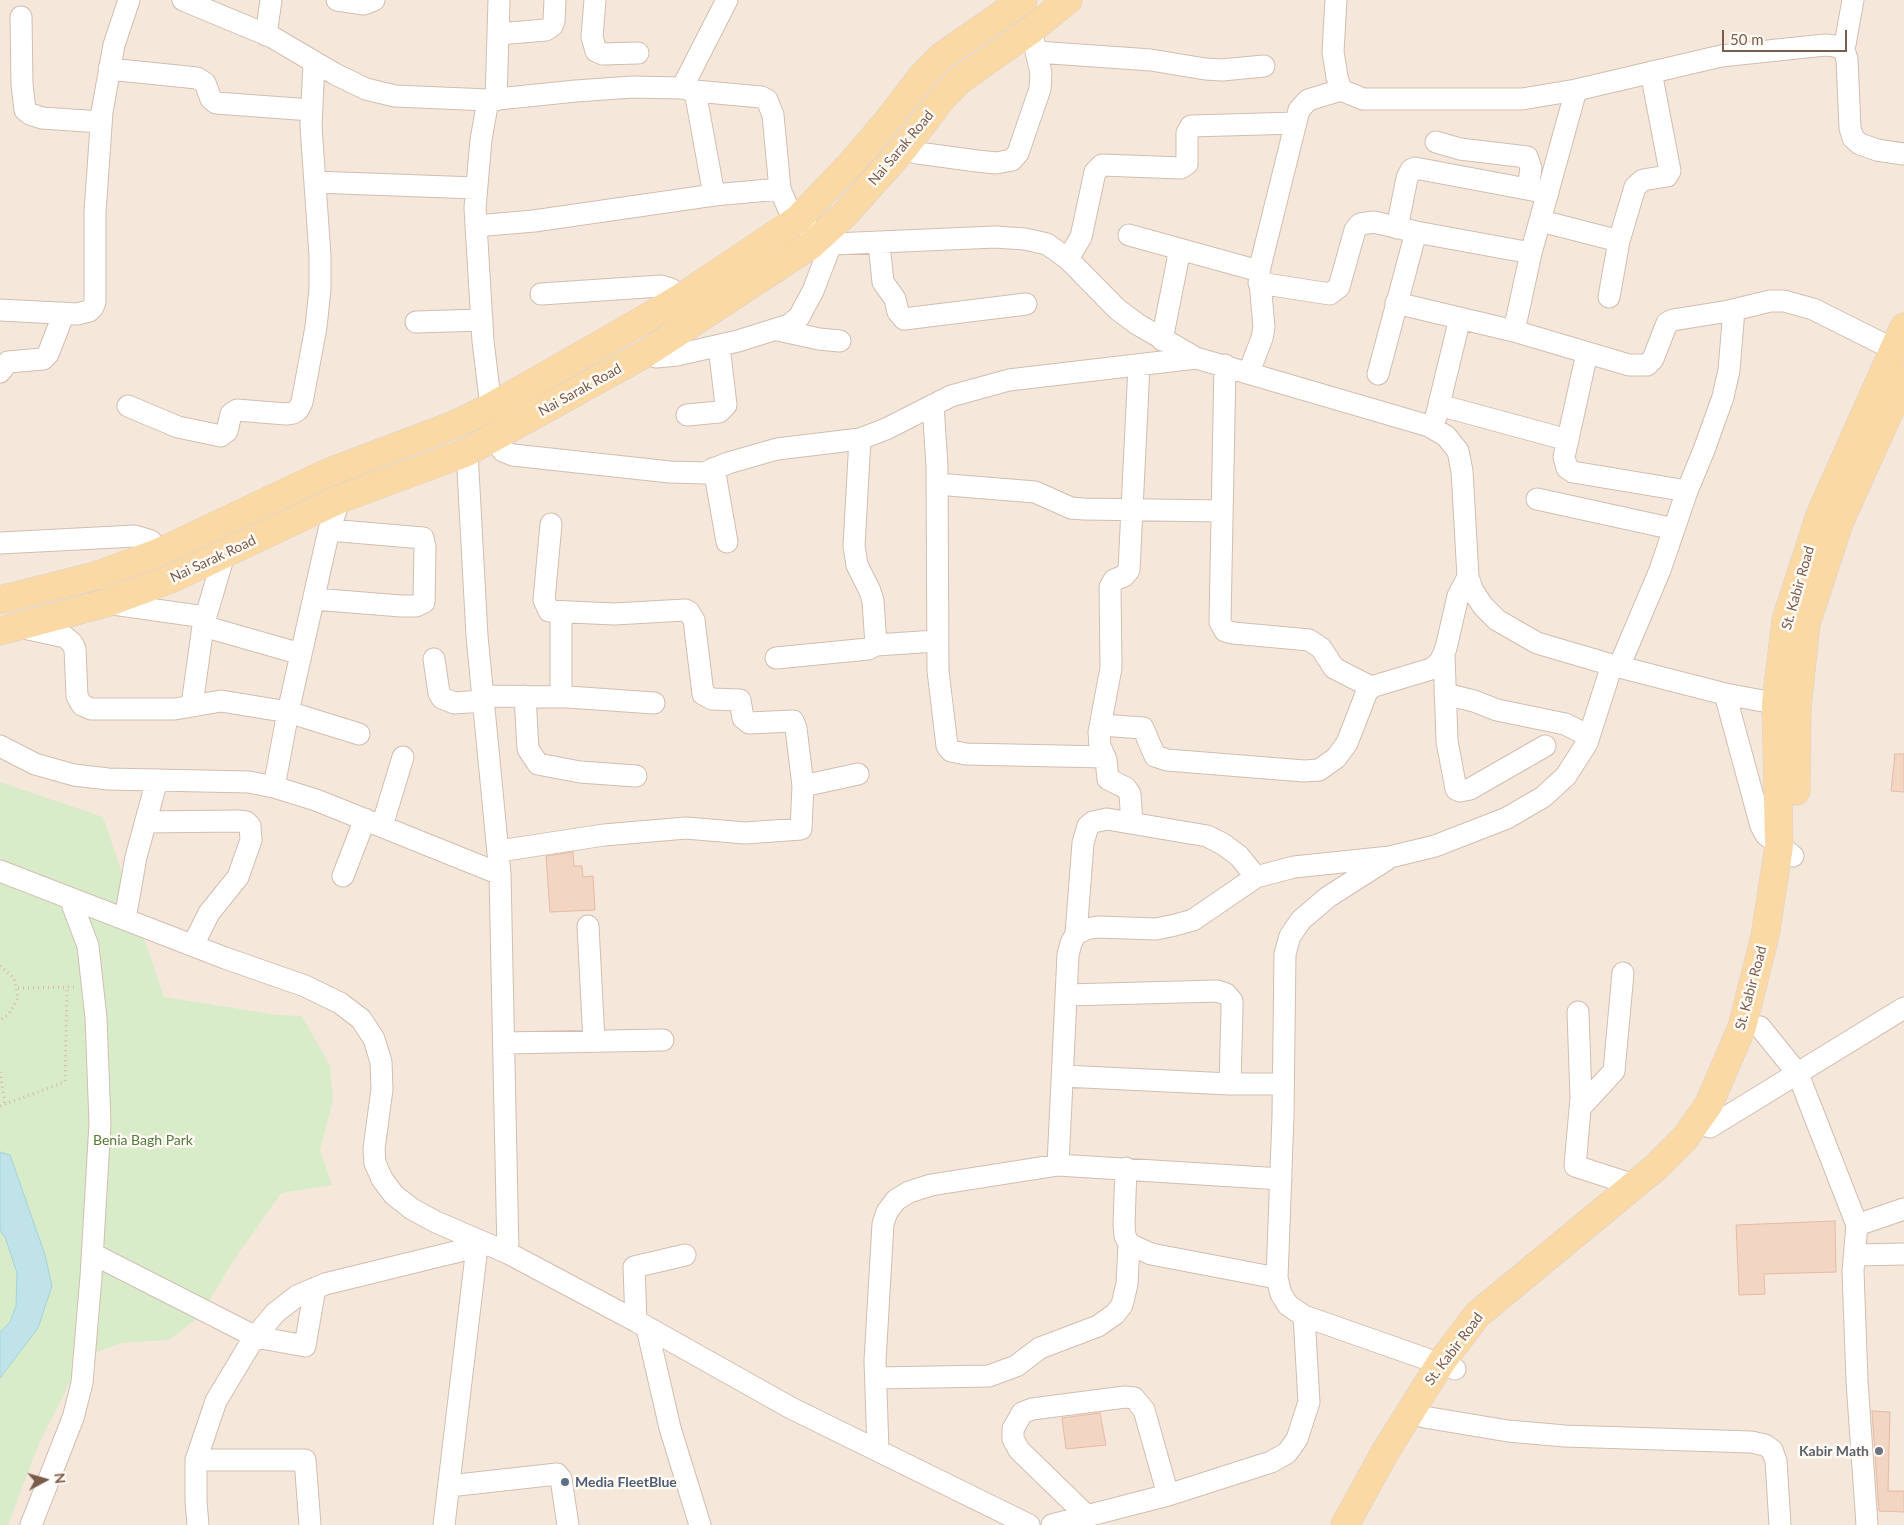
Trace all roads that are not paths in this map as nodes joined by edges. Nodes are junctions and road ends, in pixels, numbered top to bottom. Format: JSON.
{"nodes":[{"id":1,"x":129,"y":0,"type":"edge"},
{"id":2,"x":183,"y":0,"type":"edge"},
{"id":3,"x":271,"y":0,"type":"edge"},
{"id":4,"x":337,"y":0,"type":"edge"},
{"id":5,"x":374,"y":0,"type":"edge"},
{"id":6,"x":499,"y":0,"type":"edge"},
{"id":7,"x":555,"y":0,"type":"edge"},
{"id":8,"x":595,"y":0,"type":"edge"},
{"id":9,"x":727,"y":0,"type":"edge"},
{"id":10,"x":1023,"y":0,"type":"edge"},
{"id":11,"x":1068,"y":0,"type":"edge"},
{"id":12,"x":1336,"y":0,"type":"edge"},
{"id":13,"x":1853,"y":0,"type":"edge"},
{"id":14,"x":21,"y":17,"type":"dead end"},
{"id":15,"x":498,"y":34,"type":"junction"},
{"id":16,"x":266,"y":35,"type":"junction"},
{"id":17,"x":1034,"y":41,"type":"junction"},
{"id":18,"x":1844,"y":50,"type":"junction"},
{"id":19,"x":638,"y":53,"type":"dead end"},
{"id":20,"x":314,"y":62,"type":"junction"},
{"id":21,"x":1264,"y":66,"type":"dead end"},
{"id":22,"x":109,"y":69,"type":"junction"},
{"id":23,"x":1651,"y":72,"type":"junction"},
{"id":24,"x":688,"y":90,"type":"junction"},
{"id":25,"x":1341,"y":90,"type":"junction"},
{"id":26,"x":1576,"y":90,"type":"junction"},
{"id":27,"x":492,"y":100,"type":"junction"},
{"id":28,"x":311,"y":110,"type":"junction"},
{"id":29,"x":101,"y":122,"type":"junction"},
{"id":30,"x":1296,"y":123,"type":"junction"},
{"id":31,"x":1436,"y":142,"type":"dead end"},
{"id":32,"x":903,"y":149,"type":"junction"},
{"id":33,"x":1904,"y":154,"type":"edge"},
{"id":34,"x":315,"y":182,"type":"junction"},
{"id":35,"x":475,"y":188,"type":"junction"},
{"id":36,"x":780,"y":189,"type":"junction"},
{"id":37,"x":1538,"y":191,"type":"junction"},
{"id":38,"x":714,"y":195,"type":"junction"},
{"id":39,"x":797,"y":220,"type":"junction"},
{"id":40,"x":1541,"y":221,"type":"junction"},
{"id":41,"x":476,"y":226,"type":"junction"},
{"id":42,"x":1406,"y":230,"type":"junction"},
{"id":43,"x":1129,"y":235,"type":"dead end"},
{"id":44,"x":1619,"y":241,"type":"junction"},
{"id":45,"x":820,"y":242,"type":"junction"},
{"id":46,"x":879,"y":244,"type":"junction"},
{"id":47,"x":1180,"y":249,"type":"junction"},
{"id":48,"x":1531,"y":252,"type":"junction"},
{"id":49,"x":1068,"y":259,"type":"junction"},
{"id":50,"x":1259,"y":277,"type":"junction"},
{"id":51,"x":541,"y":294,"type":"dead end"},
{"id":52,"x":682,"y":297,"type":"junction"},
{"id":53,"x":1609,"y":297,"type":"dead end"},
{"id":54,"x":1396,"y":303,"type":"junction"},
{"id":55,"x":1026,"y":304,"type":"dead end"},
{"id":56,"x":0,"y":310,"type":"edge"},
{"id":57,"x":1734,"y":310,"type":"junction"},
{"id":58,"x":64,"y":313,"type":"junction"},
{"id":59,"x":703,"y":317,"type":"junction"},
{"id":60,"x":1460,"y":318,"type":"junction"},
{"id":61,"x":482,"y":320,"type":"junction"},
{"id":62,"x":416,"y":322,"type":"dead end"},
{"id":63,"x":778,"y":330,"type":"junction"},
{"id":64,"x":1514,"y":331,"type":"junction"},
{"id":65,"x":1899,"y":338,"type":"edge"},
{"id":66,"x":1162,"y":340,"type":"junction"},
{"id":67,"x":840,"y":341,"type":"dead end"},
{"id":68,"x":718,"y":346,"type":"junction"},
{"id":69,"x":646,"y":353,"type":"junction"},
{"id":70,"x":1587,"y":353,"type":"junction"},
{"id":71,"x":1196,"y":358,"type":"junction"},
{"id":72,"x":1225,"y":365,"type":"junction"},
{"id":73,"x":1139,"y":366,"type":"junction"},
{"id":74,"x":0,"y":372,"type":"edge"},
{"id":75,"x":1249,"y":372,"type":"junction"},
{"id":76,"x":1378,"y":374,"type":"dead end"},
{"id":77,"x":1904,"y":378,"type":"edge"},
{"id":78,"x":933,"y":405,"type":"junction"},
{"id":79,"x":1439,"y":405,"type":"junction"},
{"id":80,"x":128,"y":406,"type":"dead end"},
{"id":81,"x":491,"y":407,"type":"junction"},
{"id":82,"x":687,"y":415,"type":"dead end"},
{"id":83,"x":1433,"y":428,"type":"junction"},
{"id":84,"x":494,"y":437,"type":"junction"},
{"id":85,"x":860,"y":439,"type":"junction"},
{"id":86,"x":1568,"y":440,"type":"junction"},
{"id":87,"x":467,"y":452,"type":"junction"},
{"id":88,"x":714,"y":468,"type":"junction"},
{"id":89,"x":937,"y":484,"type":"junction"},
{"id":90,"x":1687,"y":491,"type":"junction"},
{"id":91,"x":340,"y":499,"type":"junction"},
{"id":92,"x":1537,"y":499,"type":"dead end"},
{"id":93,"x":1132,"y":511,"type":"junction"},
{"id":94,"x":1221,"y":511,"type":"junction"},
{"id":95,"x":551,"y":524,"type":"dead end"},
{"id":96,"x":1674,"y":529,"type":"junction"},
{"id":97,"x":329,"y":530,"type":"junction"},
{"id":98,"x":727,"y":542,"type":"dead end"},
{"id":99,"x":0,"y":543,"type":"edge"},
{"id":100,"x":158,"y":553,"type":"junction"},
{"id":101,"x":224,"y":555,"type":"junction"},
{"id":102,"x":1468,"y":577,"type":"junction"},
{"id":103,"x":314,"y":599,"type":"junction"},
{"id":104,"x":0,"y":600,"type":"edge"},
{"id":105,"x":106,"y":603,"type":"junction"},
{"id":106,"x":561,"y":613,"type":"junction"},
{"id":107,"x":204,"y":622,"type":"junction"},
{"id":108,"x":4,"y":631,"type":"edge"},
{"id":109,"x":936,"y":641,"type":"junction"},
{"id":110,"x":876,"y":645,"type":"junction"},
{"id":111,"x":301,"y":654,"type":"junction"},
{"id":112,"x":1444,"y":655,"type":"junction"},
{"id":113,"x":776,"y":658,"type":"dead end"},
{"id":114,"x":434,"y":659,"type":"dead end"},
{"id":115,"x":1616,"y":666,"type":"junction"},
{"id":116,"x":1371,"y":687,"type":"junction"},
{"id":117,"x":1445,"y":694,"type":"junction"},
{"id":118,"x":1725,"y":694,"type":"junction"},
{"id":119,"x":525,"y":696,"type":"junction"},
{"id":120,"x":561,"y":697,"type":"junction"},
{"id":121,"x":483,"y":699,"type":"junction"},
{"id":122,"x":654,"y":703,"type":"dead end"},
{"id":123,"x":192,"y":705,"type":"junction"},
{"id":124,"x":1787,"y":706,"type":"junction"},
{"id":125,"x":288,"y":712,"type":"junction"},
{"id":126,"x":1101,"y":725,"type":"junction"},
{"id":127,"x":359,"y":734,"type":"dead end"},
{"id":128,"x":1589,"y":736,"type":"junction"},
{"id":129,"x":0,"y":746,"type":"edge"},
{"id":130,"x":1545,"y":746,"type":"dead end"},
{"id":131,"x":403,"y":757,"type":"dead end"},
{"id":132,"x":1105,"y":757,"type":"junction"},
{"id":133,"x":858,"y":774,"type":"dead end"},
{"id":134,"x":636,"y":776,"type":"dead end"},
{"id":135,"x":157,"y":780,"type":"junction"},
{"id":136,"x":803,"y":786,"type":"junction"},
{"id":137,"x":274,"y":788,"type":"junction"},
{"id":138,"x":146,"y":822,"type":"junction"},
{"id":139,"x":373,"y":823,"type":"junction"},
{"id":140,"x":1132,"y":823,"type":"junction"},
{"id":141,"x":498,"y":851,"type":"junction"},
{"id":142,"x":1786,"y":851,"type":"junction"},
{"id":143,"x":1390,"y":857,"type":"junction"},
{"id":144,"x":0,"y":871,"type":"edge"},
{"id":145,"x":500,"y":874,"type":"junction"},
{"id":146,"x":343,"y":876,"type":"dead end"},
{"id":147,"x":1256,"y":877,"type":"junction"},
{"id":148,"x":70,"y":898,"type":"junction"},
{"id":149,"x":125,"y":920,"type":"junction"},
{"id":150,"x":588,"y":926,"type":"dead end"},
{"id":151,"x":1076,"y":934,"type":"junction"},
{"id":152,"x":193,"y":945,"type":"junction"},
{"id":153,"x":1623,"y":973,"type":"dead end"},
{"id":154,"x":1067,"y":996,"type":"junction"},
{"id":155,"x":1904,"y":1008,"type":"edge"},
{"id":156,"x":1578,"y":1012,"type":"dead end"},
{"id":157,"x":1760,"y":1026,"type":"junction"},
{"id":158,"x":663,"y":1040,"type":"dead end"},
{"id":159,"x":594,"y":1041,"type":"junction"},
{"id":160,"x":504,"y":1043,"type":"junction"},
{"id":161,"x":1798,"y":1074,"type":"junction"},
{"id":162,"x":1063,"y":1076,"type":"junction"},
{"id":163,"x":1230,"y":1084,"type":"junction"},
{"id":164,"x":1282,"y":1084,"type":"junction"},
{"id":165,"x":1580,"y":1108,"type":"junction"},
{"id":166,"x":1710,"y":1127,"type":"junction"},
{"id":167,"x":1058,"y":1165,"type":"junction"},
{"id":168,"x":1126,"y":1168,"type":"junction"},
{"id":169,"x":1281,"y":1179,"type":"junction"},
{"id":170,"x":1634,"y":1185,"type":"junction"},
{"id":171,"x":1904,"y":1209,"type":"edge"},
{"id":172,"x":1858,"y":1225,"type":"junction"},
{"id":173,"x":1129,"y":1244,"type":"junction"},
{"id":174,"x":482,"y":1245,"type":"junction"},
{"id":175,"x":508,"y":1253,"type":"junction"},
{"id":176,"x":93,"y":1254,"type":"junction"},
{"id":177,"x":1904,"y":1254,"type":"edge"},
{"id":178,"x":685,"y":1255,"type":"dead end"},
{"id":179,"x":1856,"y":1255,"type":"junction"},
{"id":180,"x":1277,"y":1278,"type":"junction"},
{"id":181,"x":315,"y":1288,"type":"junction"},
{"id":182,"x":1304,"y":1316,"type":"junction"},
{"id":183,"x":641,"y":1324,"type":"junction"},
{"id":184,"x":256,"y":1336,"type":"junction"},
{"id":185,"x":1448,"y":1366,"type":"junction"},
{"id":186,"x":876,"y":1378,"type":"junction"},
{"id":187,"x":1424,"y":1417,"type":"junction"},
{"id":188,"x":878,"y":1450,"type":"junction"},
{"id":189,"x":196,"y":1460,"type":"junction"},
{"id":190,"x":449,"y":1486,"type":"junction"},
{"id":191,"x":1168,"y":1496,"type":"junction"},
{"id":192,"x":1086,"y":1515,"type":"junction"},
{"id":193,"x":31,"y":1525,"type":"edge"},
{"id":194,"x":198,"y":1525,"type":"edge"},
{"id":195,"x":310,"y":1525,"type":"edge"},
{"id":196,"x":444,"y":1525,"type":"edge"},
{"id":197,"x":568,"y":1525,"type":"edge"},
{"id":198,"x":700,"y":1525,"type":"edge"},
{"id":199,"x":1028,"y":1525,"type":"edge"},
{"id":200,"x":1052,"y":1525,"type":"edge"},
{"id":201,"x":1344,"y":1525,"type":"edge"},
{"id":202,"x":1360,"y":1525,"type":"edge"},
{"id":203,"x":1780,"y":1525,"type":"edge"},
{"id":204,"x":1867,"y":1525,"type":"edge"}],
"edges":[{"from":1,"to":22,"type":"street"},
{"from":2,"to":16,"type":"street"},
{"from":3,"to":16,"type":"street"},
{"from":4,"to":5,"type":"street"},
{"from":6,"to":15,"type":"street"},
{"from":7,"to":15,"type":"street"},
{"from":8,"to":19,"type":"street"},
{"from":9,"to":24,"type":"street"},
{"from":10,"to":39,"type":"main road","name":"Nai Sarak Road"},
{"from":11,"to":17,"type":"main road","name":"Nai Sarak Road"},
{"from":12,"to":25,"type":"street"},
{"from":13,"to":18,"type":"street"},
{"from":14,"to":29,"type":"street"},
{"from":15,"to":27,"type":"street"},
{"from":16,"to":20,"type":"street"},
{"from":17,"to":21,"type":"street"},
{"from":17,"to":32,"type":"main road","name":"Nai Sarak Road"},
{"from":17,"to":32,"type":"street"},
{"from":18,"to":23,"type":"street"},
{"from":18,"to":33,"type":"street"},
{"from":20,"to":27,"type":"street"},
{"from":20,"to":28,"type":"street"},
{"from":22,"to":28,"type":"street"},
{"from":22,"to":29,"type":"street"},
{"from":23,"to":26,"type":"street"},
{"from":23,"to":44,"type":"street"},
{"from":24,"to":27,"type":"street"},
{"from":24,"to":36,"type":"street"},
{"from":24,"to":38,"type":"street"},
{"from":25,"to":26,"type":"street"},
{"from":25,"to":30,"type":"street"},
{"from":26,"to":37,"type":"street"},
{"from":27,"to":35,"type":"street"},
{"from":28,"to":34,"type":"street"},
{"from":29,"to":58,"type":"street"},
{"from":30,"to":49,"type":"street"},
{"from":30,"to":50,"type":"street"},
{"from":31,"to":37,"type":"street"},
{"from":32,"to":45,"type":"main road","name":"Nai Sarak Road"},
{"from":34,"to":35,"type":"street"},
{"from":34,"to":80,"type":"street"},
{"from":35,"to":41,"type":"street"},
{"from":36,"to":38,"type":"street"},
{"from":36,"to":39,"type":"street"},
{"from":37,"to":40,"type":"street"},
{"from":37,"to":42,"type":"street"},
{"from":38,"to":41,"type":"street"},
{"from":39,"to":45,"type":"street"},
{"from":39,"to":52,"type":"main road","name":"Nai Sarak Road"},
{"from":40,"to":44,"type":"street"},
{"from":40,"to":48,"type":"street"},
{"from":41,"to":61,"type":"street"},
{"from":42,"to":48,"type":"street"},
{"from":42,"to":50,"type":"street"},
{"from":42,"to":54,"type":"street"},
{"from":43,"to":47,"type":"street"},
{"from":44,"to":53,"type":"street"},
{"from":45,"to":46,"type":"street"},
{"from":45,"to":59,"type":"main road","name":"Nai Sarak Road"},
{"from":45,"to":63,"type":"street"},
{"from":46,"to":49,"type":"street"},
{"from":46,"to":55,"type":"street"},
{"from":47,"to":50,"type":"street"},
{"from":47,"to":66,"type":"street"},
{"from":48,"to":64,"type":"street"},
{"from":49,"to":66,"type":"street"},
{"from":50,"to":75,"type":"street"},
{"from":51,"to":52,"type":"street"},
{"from":52,"to":59,"type":"street"},
{"from":52,"to":81,"type":"main road","name":"Nai Sarak Road"},
{"from":54,"to":60,"type":"street"},
{"from":54,"to":76,"type":"street"},
{"from":56,"to":58,"type":"street"},
{"from":57,"to":65,"type":"street"},
{"from":57,"to":70,"type":"street"},
{"from":57,"to":90,"type":"street"},
{"from":58,"to":74,"type":"street"},
{"from":59,"to":69,"type":"main road","name":"Nai Sarak Road"},
{"from":60,"to":64,"type":"street"},
{"from":60,"to":79,"type":"street"},
{"from":61,"to":62,"type":"street"},
{"from":61,"to":81,"type":"street"},
{"from":63,"to":67,"type":"street"},
{"from":63,"to":68,"type":"street"},
{"from":64,"to":70,"type":"street"},
{"from":65,"to":124,"type":"main road","name":"St. Kabir Road"},
{"from":66,"to":71,"type":"street"},
{"from":68,"to":69,"type":"street"},
{"from":68,"to":82,"type":"street"},
{"from":69,"to":84,"type":"main road","name":"Nai Sarak Road"},
{"from":70,"to":86,"type":"street"},
{"from":71,"to":72,"type":"street"},
{"from":71,"to":73,"type":"street"},
{"from":72,"to":75,"type":"street"},
{"from":72,"to":94,"type":"street"},
{"from":73,"to":78,"type":"street"},
{"from":73,"to":93,"type":"street"},
{"from":75,"to":83,"type":"street"},
{"from":77,"to":124,"type":"main road","name":"St. Kabir Road"},
{"from":78,"to":85,"type":"street"},
{"from":78,"to":89,"type":"street"},
{"from":79,"to":83,"type":"street"},
{"from":79,"to":86,"type":"street"},
{"from":81,"to":100,"type":"main road","name":"Nai Sarak Road"},
{"from":83,"to":102,"type":"street"},
{"from":84,"to":87,"type":"main road","name":"Nai Sarak Road"},
{"from":84,"to":88,"type":"street"},
{"from":85,"to":88,"type":"street"},
{"from":85,"to":110,"type":"street"},
{"from":86,"to":90,"type":"street"},
{"from":87,"to":91,"type":"main road","name":"Nai Sarak Road"},
{"from":87,"to":121,"type":"street"},
{"from":88,"to":98,"type":"street"},
{"from":89,"to":93,"type":"street"},
{"from":89,"to":109,"type":"street"},
{"from":90,"to":96,"type":"street"},
{"from":91,"to":97,"type":"street"},
{"from":91,"to":101,"type":"main road","name":"Nai Sarak Road"},
{"from":92,"to":96,"type":"street"},
{"from":93,"to":94,"type":"street"},
{"from":93,"to":126,"type":"street"},
{"from":94,"to":116,"type":"street"},
{"from":95,"to":106,"type":"street"},
{"from":96,"to":115,"type":"street"},
{"from":97,"to":103,"type":"street"},
{"from":97,"to":103,"type":"street"},
{"from":99,"to":100,"type":"street"},
{"from":100,"to":104,"type":"main road","name":"Nai Sarak Road"},
{"from":101,"to":105,"type":"main road","name":"Nai Sarak Road"},
{"from":101,"to":107,"type":"street"},
{"from":102,"to":112,"type":"street"},
{"from":102,"to":115,"type":"street"},
{"from":103,"to":111,"type":"street"},
{"from":105,"to":107,"type":"street"},
{"from":105,"to":108,"type":"main road","name":"Nai Sarak Road"},
{"from":106,"to":120,"type":"street"},
{"from":106,"to":136,"type":"street"},
{"from":107,"to":111,"type":"street"},
{"from":107,"to":123,"type":"street"},
{"from":108,"to":123,"type":"street"},
{"from":109,"to":110,"type":"street"},
{"from":109,"to":132,"type":"street"},
{"from":110,"to":113,"type":"street"},
{"from":111,"to":125,"type":"street"},
{"from":112,"to":116,"type":"street"},
{"from":112,"to":117,"type":"street"},
{"from":114,"to":121,"type":"street"},
{"from":115,"to":118,"type":"street"},
{"from":115,"to":128,"type":"street"},
{"from":116,"to":126,"type":"street"},
{"from":117,"to":128,"type":"street"},
{"from":117,"to":130,"type":"street"},
{"from":118,"to":124,"type":"street"},
{"from":118,"to":142,"type":"street"},
{"from":119,"to":120,"type":"street"},
{"from":119,"to":121,"type":"street"},
{"from":119,"to":134,"type":"street"},
{"from":120,"to":122,"type":"street"},
{"from":121,"to":141,"type":"street"},
{"from":123,"to":125,"type":"street"},
{"from":124,"to":142,"type":"main road","name":"St. Kabir Road"},
{"from":125,"to":127,"type":"street"},
{"from":125,"to":137,"type":"street"},
{"from":126,"to":132,"type":"street"},
{"from":128,"to":143,"type":"street"},
{"from":129,"to":135,"type":"street"},
{"from":131,"to":139,"type":"street"},
{"from":132,"to":140,"type":"street"},
{"from":133,"to":136,"type":"street"},
{"from":135,"to":137,"type":"street"},
{"from":135,"to":138,"type":"street"},
{"from":136,"to":141,"type":"street"},
{"from":137,"to":139,"type":"street"},
{"from":138,"to":149,"type":"street"},
{"from":138,"to":152,"type":"street"},
{"from":139,"to":145,"type":"street"},
{"from":139,"to":146,"type":"street"},
{"from":140,"to":147,"type":"street"},
{"from":140,"to":151,"type":"street"},
{"from":141,"to":145,"type":"street"},
{"from":142,"to":157,"type":"main road","name":"St. Kabir Road"},
{"from":142,"to":170,"type":"main road","name":"St. Kabir Road"},
{"from":143,"to":147,"type":"street"},
{"from":143,"to":164,"type":"street"},
{"from":144,"to":148,"type":"street"},
{"from":145,"to":160,"type":"street"},
{"from":147,"to":151,"type":"street"},
{"from":148,"to":149,"type":"street"},
{"from":148,"to":176,"type":"street"},
{"from":149,"to":152,"type":"street"},
{"from":150,"to":159,"type":"street"},
{"from":151,"to":154,"type":"street"},
{"from":152,"to":174,"type":"street"},
{"from":153,"to":165,"type":"street"},
{"from":154,"to":162,"type":"street"},
{"from":154,"to":163,"type":"street"},
{"from":155,"to":161,"type":"street"},
{"from":156,"to":165,"type":"street"},
{"from":157,"to":161,"type":"street"},
{"from":157,"to":166,"type":"main road","name":"St. Kabir Road"},
{"from":158,"to":159,"type":"street"},
{"from":159,"to":160,"type":"street"},
{"from":160,"to":175,"type":"street"},
{"from":161,"to":166,"type":"street"},
{"from":161,"to":172,"type":"street"},
{"from":162,"to":163,"type":"street"},
{"from":162,"to":167,"type":"street"},
{"from":163,"to":164,"type":"street"},
{"from":164,"to":169,"type":"street"},
{"from":165,"to":170,"type":"street"},
{"from":166,"to":185,"type":"main road","name":"St. Kabir Road"},
{"from":167,"to":168,"type":"street"},
{"from":167,"to":186,"type":"street"},
{"from":168,"to":169,"type":"street"},
{"from":168,"to":173,"type":"street"},
{"from":169,"to":180,"type":"street"},
{"from":170,"to":185,"type":"main road","name":"St. Kabir Road"},
{"from":171,"to":172,"type":"street"},
{"from":172,"to":179,"type":"street"},
{"from":173,"to":180,"type":"street"},
{"from":173,"to":186,"type":"street"},
{"from":174,"to":175,"type":"street"},
{"from":174,"to":181,"type":"street"},
{"from":174,"to":190,"type":"street"},
{"from":175,"to":183,"type":"street"},
{"from":176,"to":184,"type":"street"},
{"from":176,"to":193,"type":"street"},
{"from":177,"to":179,"type":"street"},
{"from":178,"to":183,"type":"street"},
{"from":179,"to":204,"type":"street"},
{"from":180,"to":182,"type":"street"},
{"from":181,"to":184,"type":"street"},
{"from":181,"to":184,"type":"street"},
{"from":182,"to":185,"type":"street"},
{"from":182,"to":191,"type":"street"},
{"from":183,"to":188,"type":"street"},
{"from":183,"to":198,"type":"street"},
{"from":184,"to":189,"type":"street"},
{"from":185,"to":187,"type":"main road","name":"St. Kabir Road"},
{"from":185,"to":201,"type":"main road","name":"St. Kabir Road"},
{"from":186,"to":188,"type":"street"},
{"from":187,"to":202,"type":"main road","name":"St. Kabir Road"},
{"from":187,"to":203,"type":"street"},
{"from":188,"to":199,"type":"street"},
{"from":189,"to":194,"type":"street"},
{"from":189,"to":195,"type":"street"},
{"from":190,"to":196,"type":"street"},
{"from":190,"to":197,"type":"street"},
{"from":191,"to":192,"type":"street"},
{"from":191,"to":192,"type":"street"},
{"from":192,"to":200,"type":"street"}]}
